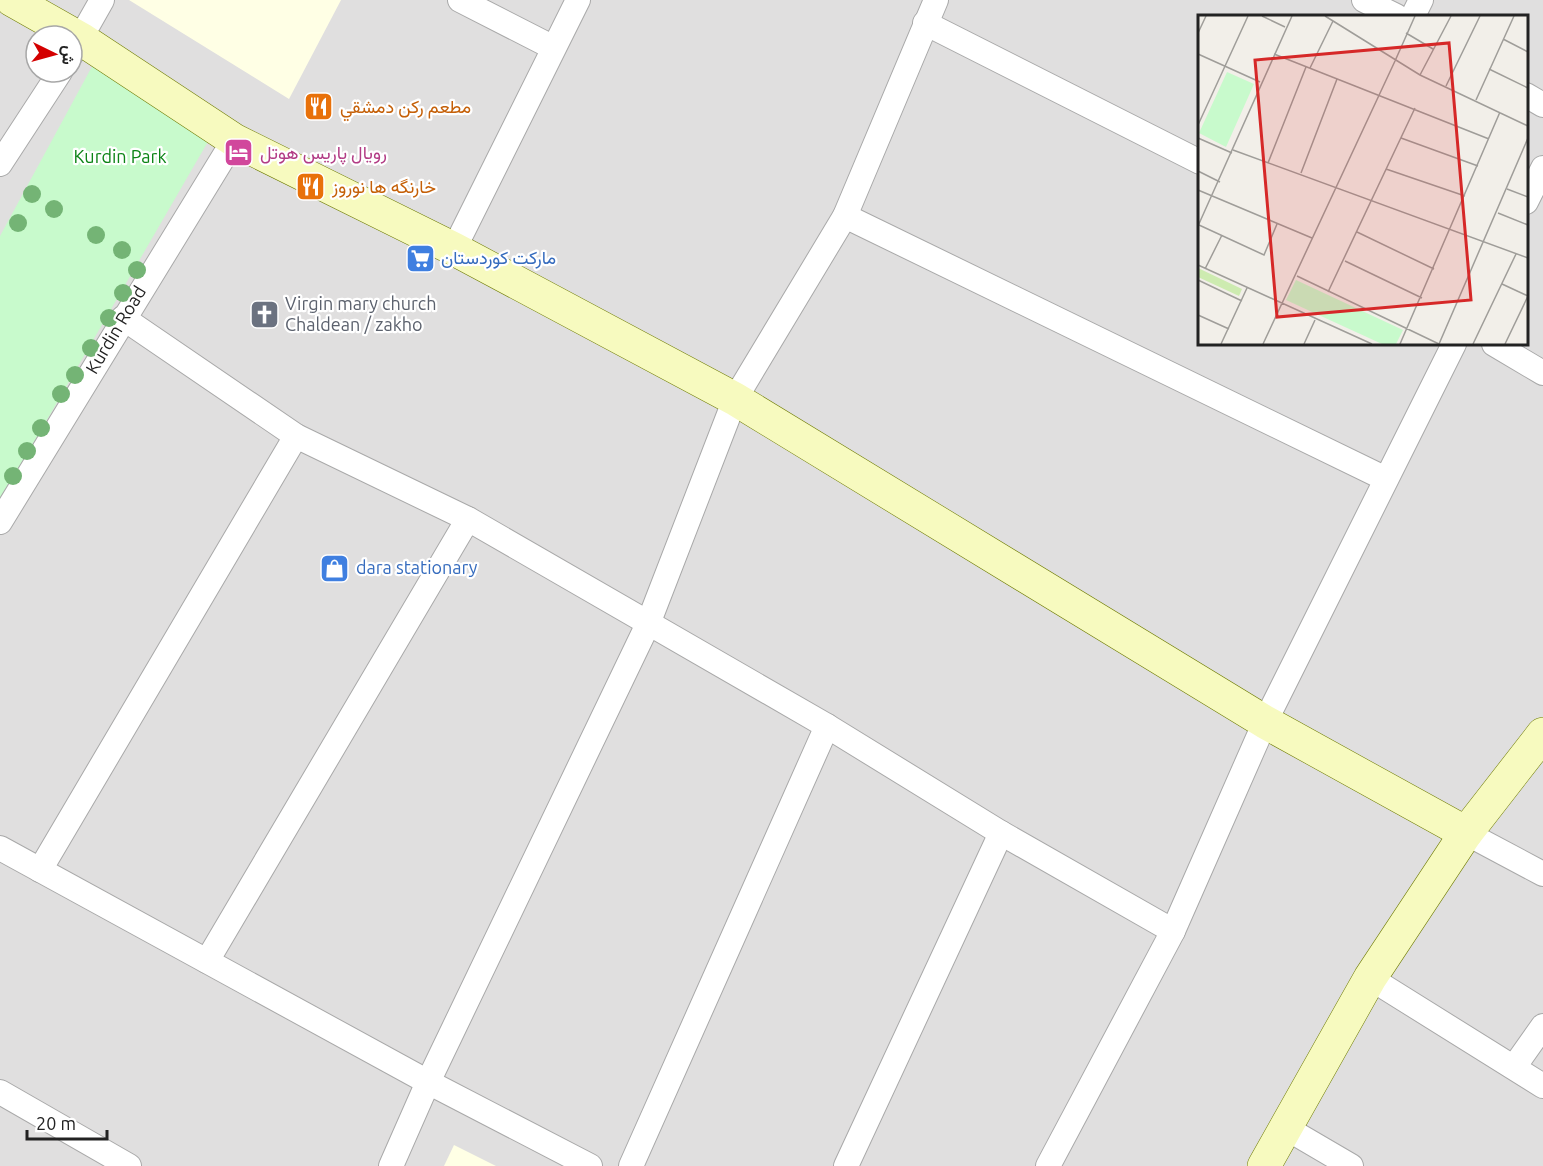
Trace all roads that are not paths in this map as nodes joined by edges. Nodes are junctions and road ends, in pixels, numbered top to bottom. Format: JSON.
{"nodes":[{"id":1,"x":12,"y":0,"type":"edge"},
{"id":2,"x":102,"y":0,"type":"edge"},
{"id":3,"x":460,"y":0,"type":"edge"},
{"id":4,"x":578,"y":0,"type":"edge"},
{"id":5,"x":936,"y":0,"type":"edge"},
{"id":6,"x":1364,"y":0,"type":"edge"},
{"id":7,"x":1421,"y":0,"type":"edge"},
{"id":8,"x":1394,"y":15,"type":"edge"},
{"id":9,"x":1414,"y":15,"type":"edge"},
{"id":10,"x":925,"y":23,"type":"junction"},
{"id":11,"x":45,"y":24,"type":"edge"},
{"id":12,"x":84,"y":32,"type":"edge"},
{"id":13,"x":552,"y":47,"type":"junction"},
{"id":14,"x":84,"y":51,"type":"edge"},
{"id":15,"x":52,"y":84,"type":"edge"},
{"id":16,"x":1528,"y":96,"type":"edge"},
{"id":17,"x":1543,"y":105,"type":"edge"},
{"id":18,"x":234,"y":140,"type":"junction"},
{"id":19,"x":1198,"y":161,"type":"edge"},
{"id":20,"x":0,"y":164,"type":"edge"},
{"id":21,"x":1543,"y":168,"type":"edge"},
{"id":22,"x":1528,"y":200,"type":"edge"},
{"id":23,"x":845,"y":216,"type":"junction"},
{"id":24,"x":454,"y":249,"type":"junction"},
{"id":25,"x":123,"y":318,"type":"junction"},
{"id":26,"x":1453,"y":345,"type":"edge"},
{"id":27,"x":1496,"y":345,"type":"edge"},
{"id":28,"x":1543,"y":373,"type":"edge"},
{"id":29,"x":735,"y":399,"type":"junction"},
{"id":30,"x":296,"y":436,"type":"junction"},
{"id":31,"x":1386,"y":479,"type":"junction"},
{"id":32,"x":468,"y":519,"type":"junction"},
{"id":33,"x":0,"y":522,"type":"edge"},
{"id":34,"x":648,"y":624,"type":"junction"},
{"id":35,"x":1265,"y":722,"type":"junction"},
{"id":36,"x":827,"y":726,"type":"junction"},
{"id":37,"x":1543,"y":734,"type":"edge"},
{"id":38,"x":1000,"y":833,"type":"junction"},
{"id":39,"x":1466,"y":833,"type":"junction"},
{"id":40,"x":0,"y":848,"type":"edge"},
{"id":41,"x":40,"y":870,"type":"junction"},
{"id":42,"x":1543,"y":874,"type":"edge"},
{"id":43,"x":1173,"y":931,"type":"junction"},
{"id":44,"x":207,"y":961,"type":"junction"},
{"id":45,"x":1370,"y":978,"type":"junction"},
{"id":46,"x":1543,"y":1026,"type":"edge"},
{"id":47,"x":1514,"y":1066,"type":"junction"},
{"id":48,"x":428,"y":1082,"type":"junction"},
{"id":49,"x":1543,"y":1086,"type":"edge"},
{"id":50,"x":0,"y":1092,"type":"edge"},
{"id":51,"x":1286,"y":1128,"type":"junction"},
{"id":52,"x":129,"y":1166,"type":"edge"},
{"id":53,"x":392,"y":1166,"type":"edge"},
{"id":54,"x":590,"y":1166,"type":"edge"},
{"id":55,"x":631,"y":1166,"type":"edge"},
{"id":56,"x":846,"y":1166,"type":"edge"},
{"id":57,"x":1048,"y":1166,"type":"edge"},
{"id":58,"x":1264,"y":1166,"type":"edge"},
{"id":59,"x":1351,"y":1166,"type":"edge"}],
"edges":[{"from":1,"to":11,"type":"main road"},
{"from":2,"to":12,"type":"street"},
{"from":3,"to":13,"type":"street"},
{"from":4,"to":13,"type":"street"},
{"from":5,"to":10,"type":"street"},
{"from":6,"to":8,"type":"street"},
{"from":7,"to":9,"type":"street"},
{"from":10,"to":19,"type":"street"},
{"from":10,"to":23,"type":"street"},
{"from":13,"to":24,"type":"street"},
{"from":14,"to":18,"type":"main road"},
{"from":15,"to":20,"type":"street"},
{"from":16,"to":17,"type":"street"},
{"from":18,"to":24,"type":"main road"},
{"from":18,"to":25,"type":"street","name":"Kurdin Road"},
{"from":21,"to":22,"type":"street"},
{"from":23,"to":29,"type":"street"},
{"from":23,"to":31,"type":"street"},
{"from":24,"to":29,"type":"main road"},
{"from":25,"to":30,"type":"street"},
{"from":25,"to":33,"type":"street","name":"Kurdin Road"},
{"from":26,"to":31,"type":"street"},
{"from":27,"to":28,"type":"street"},
{"from":29,"to":34,"type":"street"},
{"from":29,"to":35,"type":"main road"},
{"from":30,"to":32,"type":"street"},
{"from":30,"to":41,"type":"street"},
{"from":31,"to":35,"type":"street"},
{"from":32,"to":34,"type":"street"},
{"from":32,"to":44,"type":"street"},
{"from":34,"to":36,"type":"street"},
{"from":34,"to":48,"type":"street"},
{"from":35,"to":39,"type":"main road"},
{"from":35,"to":43,"type":"street"},
{"from":36,"to":38,"type":"street"},
{"from":36,"to":55,"type":"street"},
{"from":37,"to":39,"type":"main road"},
{"from":38,"to":43,"type":"street"},
{"from":38,"to":56,"type":"street"},
{"from":39,"to":42,"type":"street"},
{"from":39,"to":45,"type":"main road"},
{"from":40,"to":41,"type":"street"},
{"from":41,"to":44,"type":"street"},
{"from":43,"to":57,"type":"street"},
{"from":44,"to":48,"type":"street"},
{"from":45,"to":47,"type":"street"},
{"from":45,"to":51,"type":"main road"},
{"from":46,"to":47,"type":"street"},
{"from":47,"to":49,"type":"street"},
{"from":48,"to":53,"type":"street"},
{"from":48,"to":54,"type":"street"},
{"from":50,"to":52,"type":"street"},
{"from":51,"to":58,"type":"main road"},
{"from":51,"to":59,"type":"street"}]}
